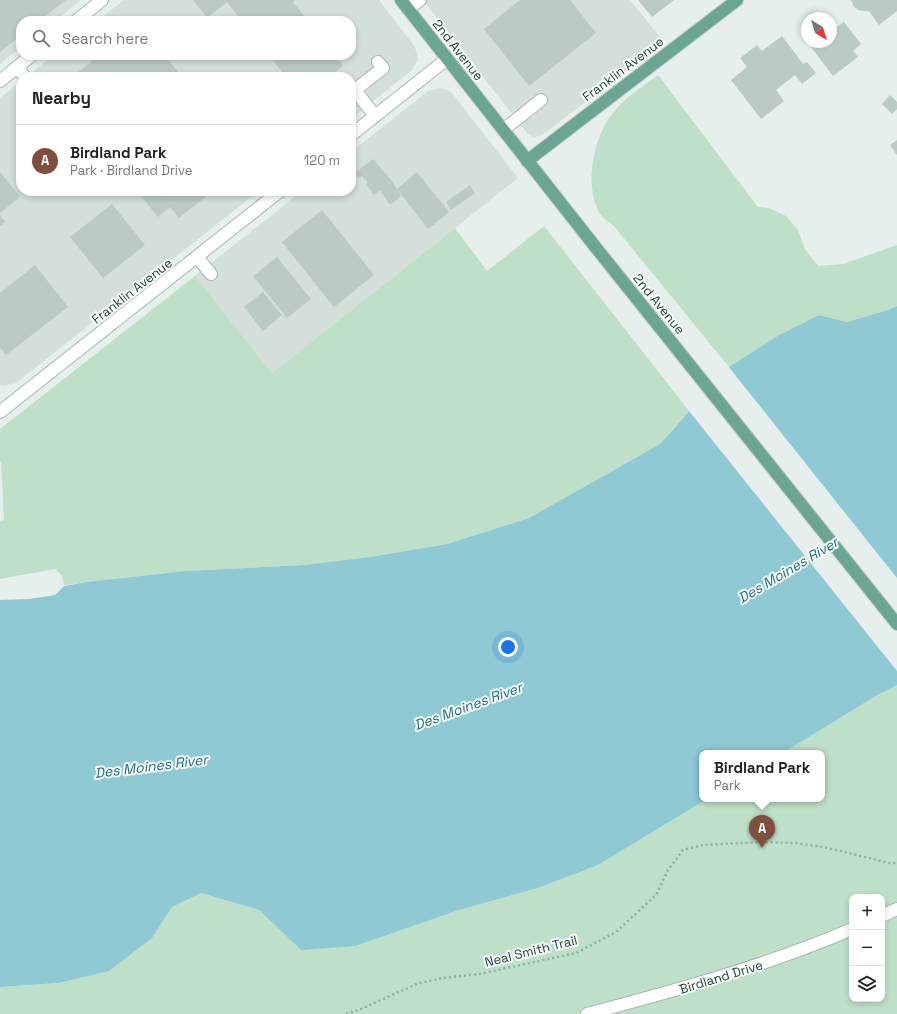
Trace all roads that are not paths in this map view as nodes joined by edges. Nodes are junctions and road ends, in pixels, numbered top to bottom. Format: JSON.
{"nodes":[{"id":1,"x":102,"y":0,"type":"edge"},
{"id":2,"x":420,"y":0,"type":"edge"},
{"id":3,"x":737,"y":0,"type":"edge"},
{"id":4,"x":404,"y":5,"type":"edge"},
{"id":5,"x":82,"y":16,"type":"edge"},
{"id":6,"x":447,"y":59,"type":"junction"},
{"id":7,"x":26,"y":60,"type":"edge"},
{"id":8,"x":378,"y":62,"type":"dead end"},
{"id":9,"x":17,"y":67,"type":"junction"},
{"id":10,"x":21,"y":72,"type":"edge"},
{"id":11,"x":0,"y":81,"type":"edge"},
{"id":12,"x":356,"y":90,"type":"edge"},
{"id":13,"x":356,"y":95,"type":"edge"},
{"id":14,"x":541,"y":100,"type":"dead end"},
{"id":15,"x":375,"y":116,"type":"junction"},
{"id":16,"x":503,"y":130,"type":"junction"},
{"id":17,"x":356,"y":131,"type":"edge"},
{"id":18,"x":527,"y":160,"type":"junction"},
{"id":19,"x":274,"y":196,"type":"edge"},
{"id":20,"x":197,"y":257,"type":"junction"},
{"id":21,"x":211,"y":274,"type":"dead end"},
{"id":22,"x":1,"y":411,"type":"edge"},
{"id":23,"x":897,"y":624,"type":"edge"},
{"id":24,"x":897,"y":909,"type":"edge"},
{"id":25,"x":885,"y":915,"type":"edge"},
{"id":26,"x":850,"y":930,"type":"edge"},
{"id":27,"x":587,"y":1014,"type":"edge"}],
"edges":[{"from":1,"to":5,"type":"street"},
{"from":2,"to":4,"type":"street"},
{"from":3,"to":18,"type":"main road","name":"Franklin Avenue"},
{"from":4,"to":6,"type":"main road","name":"2nd Avenue"},
{"from":6,"to":15,"type":"street"},
{"from":6,"to":16,"type":"main road","name":"2nd Avenue"},
{"from":7,"to":9,"type":"street"},
{"from":8,"to":12,"type":"street"},
{"from":9,"to":10,"type":"street"},
{"from":9,"to":11,"type":"street"},
{"from":13,"to":15,"type":"street"},
{"from":14,"to":16,"type":"street"},
{"from":15,"to":17,"type":"street"},
{"from":16,"to":18,"type":"main road","name":"2nd Avenue"},
{"from":18,"to":23,"type":"main road","name":"2nd Avenue"},
{"from":19,"to":20,"type":"street","name":"Franklin Avenue"},
{"from":20,"to":21,"type":"street"},
{"from":20,"to":22,"type":"street","name":"Franklin Avenue"},
{"from":24,"to":25,"type":"street"},
{"from":26,"to":27,"type":"street","name":"Birdland Drive"}]}
